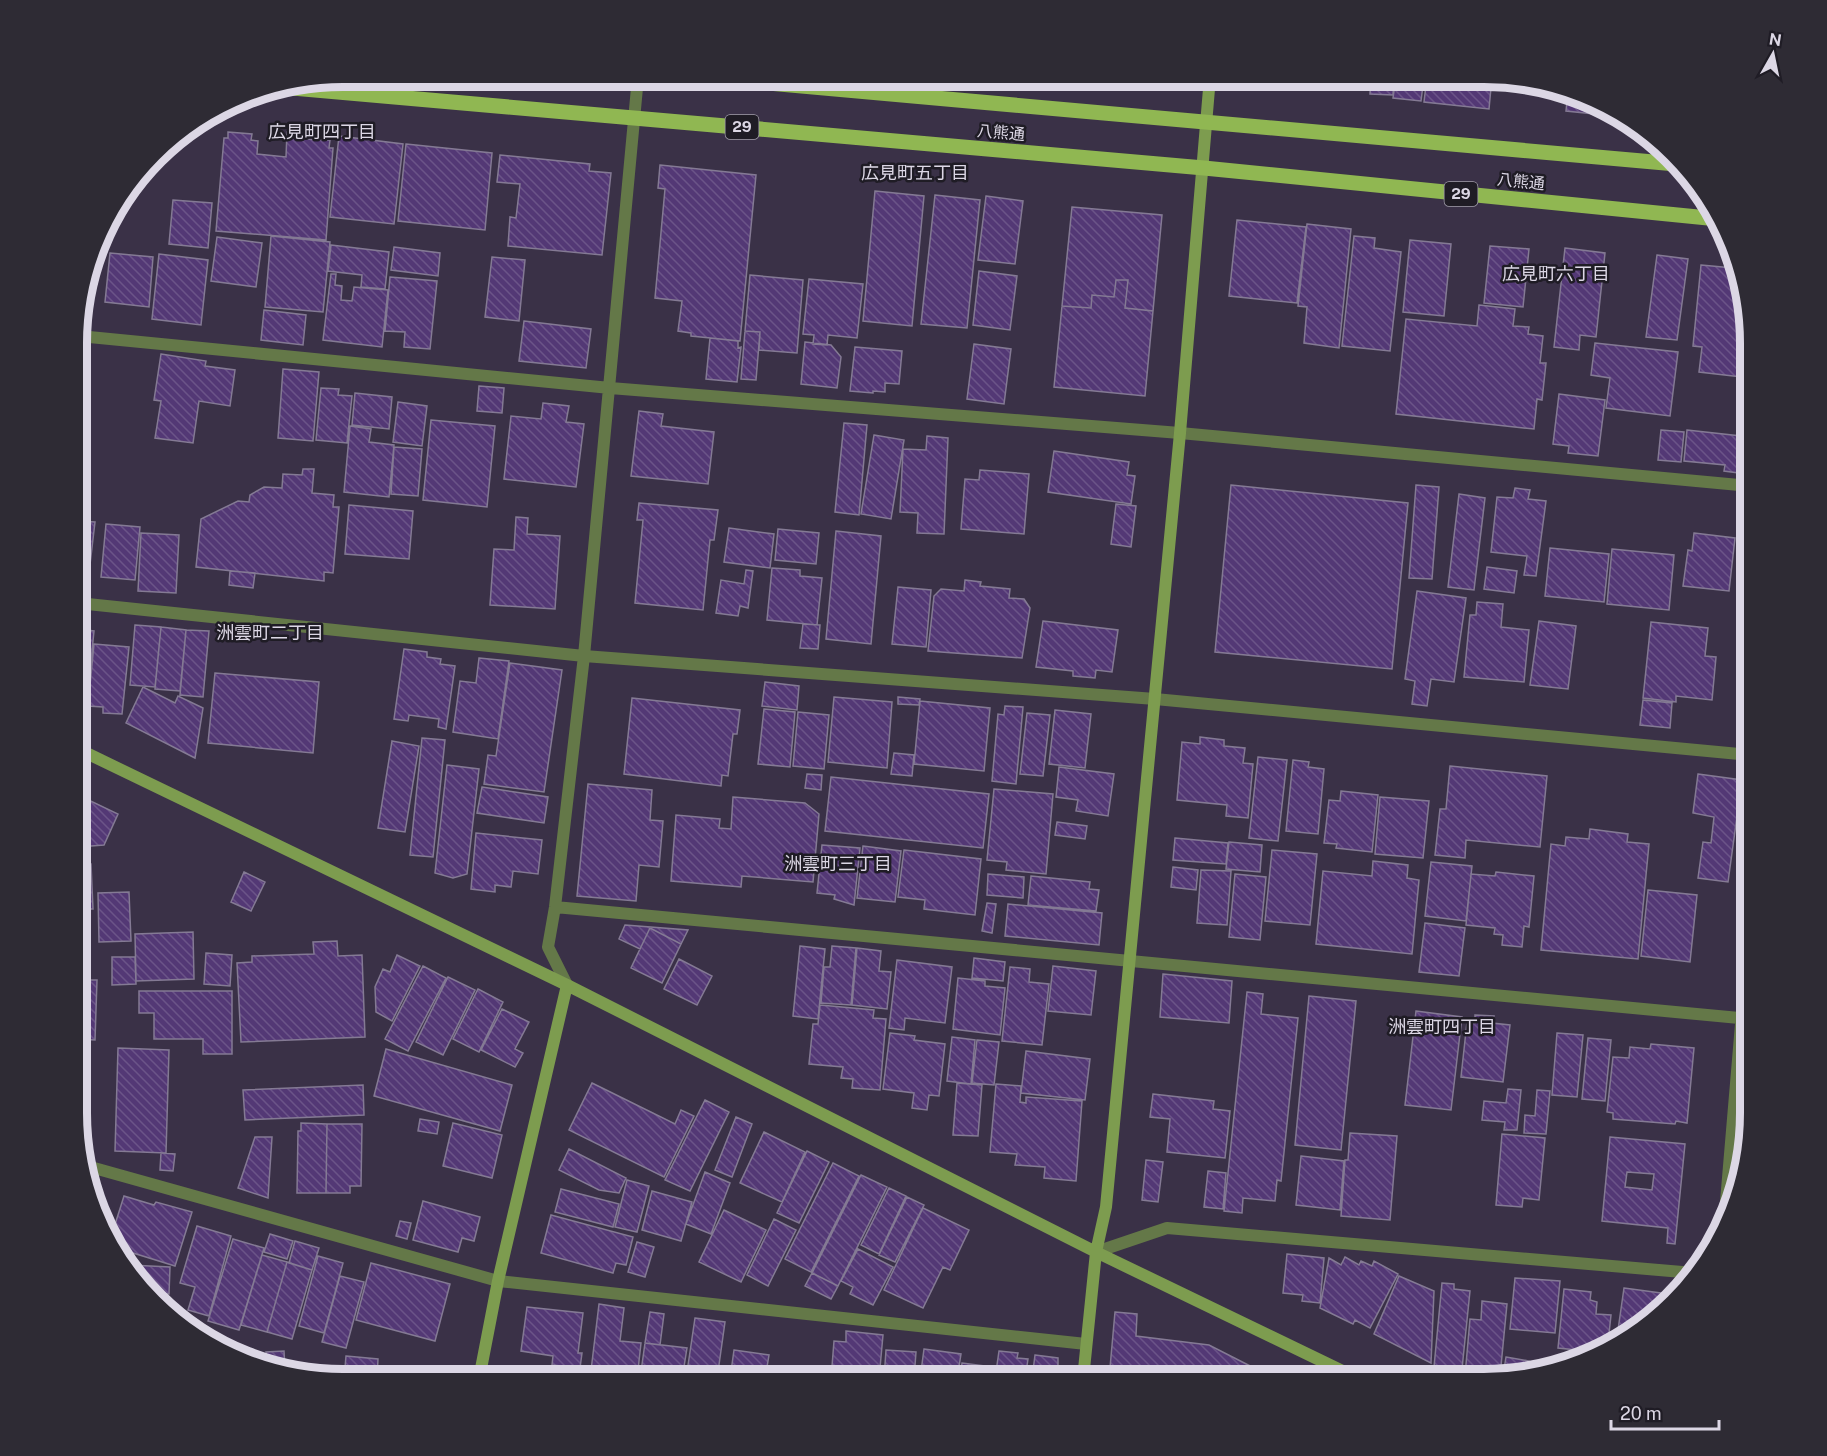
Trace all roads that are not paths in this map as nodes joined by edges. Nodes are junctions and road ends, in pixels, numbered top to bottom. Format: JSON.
{"nodes":[{"id":1,"x":637,"y":87,"type":"edge"},
{"id":2,"x":810,"y":87,"type":"edge"},
{"id":3,"x":1209,"y":87,"type":"edge"},
{"id":4,"x":308,"y":89,"type":"edge"},
{"id":5,"x":634,"y":117,"type":"junction"},
{"id":6,"x":1206,"y":123,"type":"junction"},
{"id":7,"x":1666,"y":163,"type":"edge"},
{"id":8,"x":1204,"y":168,"type":"junction"},
{"id":9,"x":1708,"y":218,"type":"edge"},
{"id":10,"x":87,"y":337,"type":"edge"},
{"id":11,"x":610,"y":388,"type":"junction"},
{"id":12,"x":1180,"y":434,"type":"junction"},
{"id":13,"x":1740,"y":485,"type":"edge"},
{"id":14,"x":87,"y":604,"type":"edge"},
{"id":15,"x":584,"y":656,"type":"junction"},
{"id":16,"x":1155,"y":699,"type":"junction"},
{"id":17,"x":87,"y":753,"type":"edge"},
{"id":18,"x":1740,"y":753,"type":"edge"},
{"id":19,"x":555,"y":907,"type":"junction"},
{"id":20,"x":1130,"y":960,"type":"junction"},
{"id":21,"x":567,"y":985,"type":"junction"},
{"id":22,"x":1740,"y":1019,"type":"edge"},
{"id":23,"x":1740,"y":1068,"type":"edge"},
{"id":24,"x":93,"y":1168,"type":"edge"},
{"id":25,"x":1728,"y":1190,"type":"edge"},
{"id":26,"x":1096,"y":1252,"type":"junction"},
{"id":27,"x":1684,"y":1272,"type":"edge"},
{"id":28,"x":498,"y":1281,"type":"junction"},
{"id":29,"x":1086,"y":1344,"type":"junction"},
{"id":30,"x":481,"y":1369,"type":"edge"},
{"id":31,"x":1084,"y":1369,"type":"edge"},
{"id":32,"x":1338,"y":1369,"type":"edge"}],
"edges":[{"from":1,"to":5,"type":"street"},
{"from":2,"to":6,"type":"main road","name":"八熊通"},
{"from":3,"to":6,"type":"street"},
{"from":4,"to":5,"type":"main road","name":"八熊通","number":"29"},
{"from":5,"to":8,"type":"main road","name":"八熊通","number":"29"},
{"from":5,"to":11,"type":"street"},
{"from":6,"to":7,"type":"main road","name":"八熊通"},
{"from":6,"to":8,"type":"street"},
{"from":8,"to":9,"type":"main road","name":"八熊通","number":"29"},
{"from":8,"to":12,"type":"street"},
{"from":10,"to":11,"type":"street"},
{"from":11,"to":12,"type":"street"},
{"from":11,"to":15,"type":"street"},
{"from":12,"to":13,"type":"street"},
{"from":12,"to":16,"type":"street"},
{"from":14,"to":15,"type":"street"},
{"from":15,"to":16,"type":"street"},
{"from":15,"to":19,"type":"street"},
{"from":16,"to":18,"type":"street"},
{"from":16,"to":20,"type":"street"},
{"from":17,"to":21,"type":"street"},
{"from":19,"to":20,"type":"street"},
{"from":19,"to":21,"type":"street"},
{"from":20,"to":22,"type":"street"},
{"from":20,"to":26,"type":"street"},
{"from":21,"to":26,"type":"street"},
{"from":21,"to":28,"type":"street"},
{"from":23,"to":25,"type":"street"},
{"from":24,"to":28,"type":"street"},
{"from":26,"to":27,"type":"street"},
{"from":26,"to":29,"type":"street"},
{"from":26,"to":32,"type":"street"},
{"from":28,"to":29,"type":"street"},
{"from":28,"to":30,"type":"street"},
{"from":29,"to":31,"type":"street"}]}
